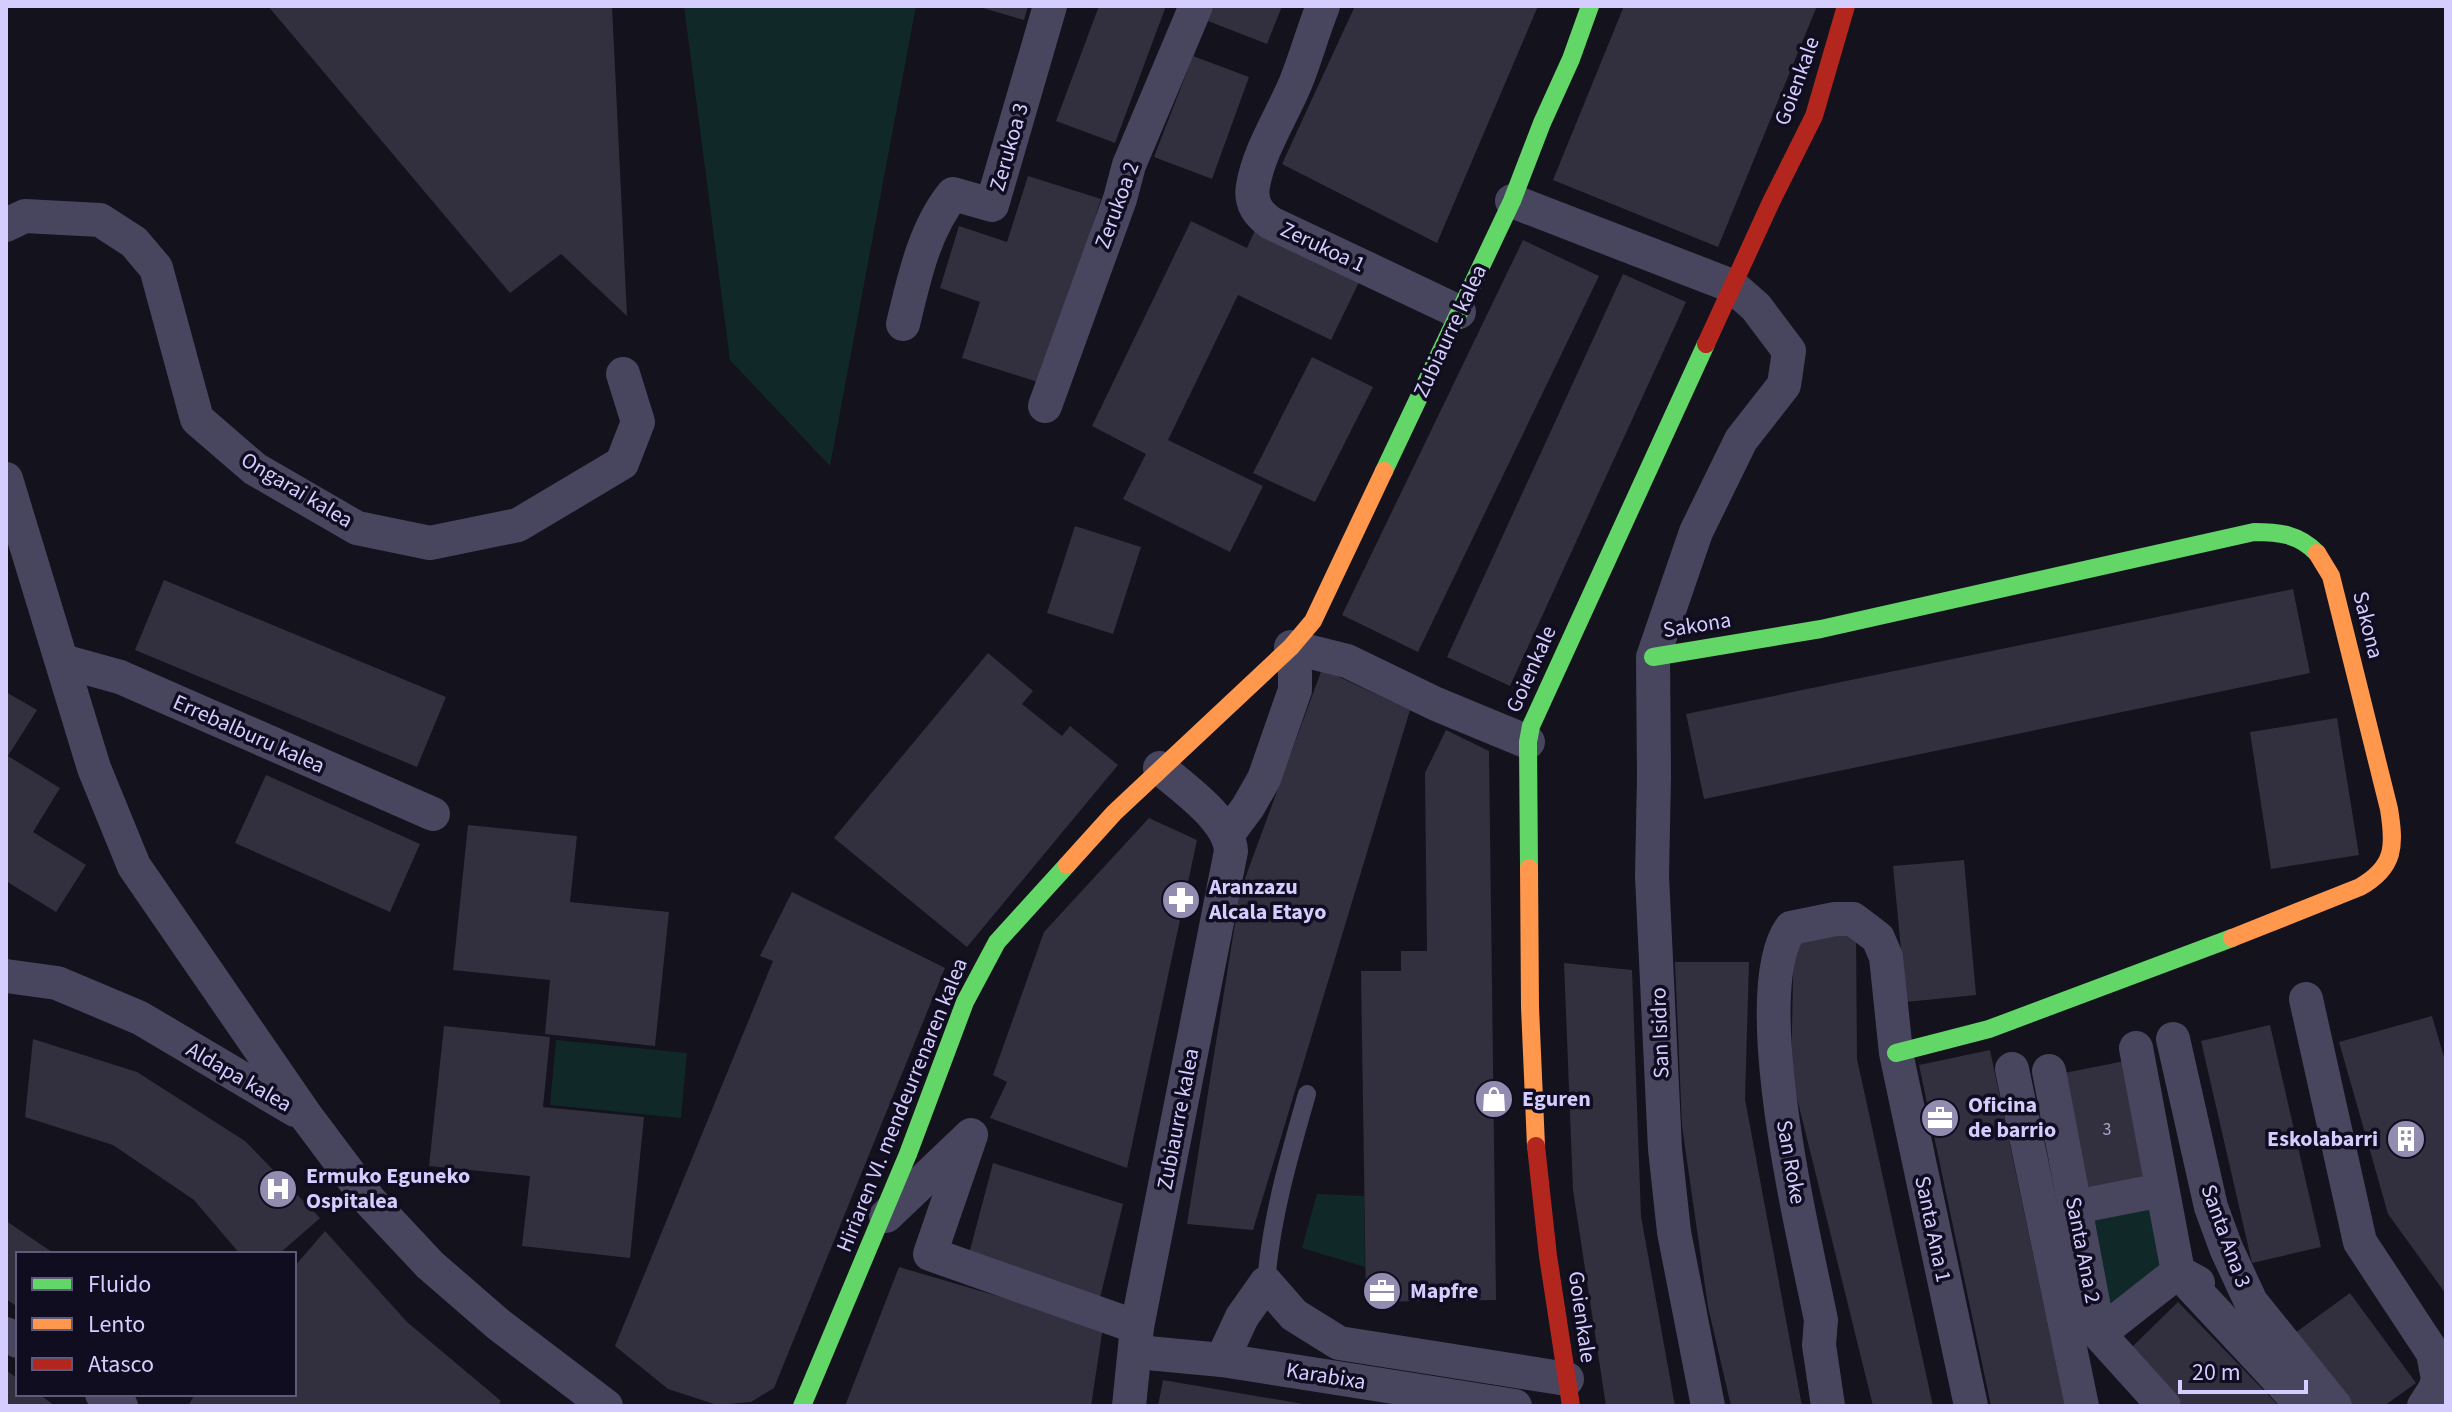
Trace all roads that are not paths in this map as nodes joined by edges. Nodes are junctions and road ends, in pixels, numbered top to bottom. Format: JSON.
{"nodes":[{"id":1,"x":1050,"y":6,"type":"edge"},
{"id":2,"x":1196,"y":6,"type":"edge"},
{"id":3,"x":1323,"y":6,"type":"edge"},
{"id":4,"x":1590,"y":6,"type":"edge"},
{"id":5,"x":1846,"y":6,"type":"edge"},
{"id":6,"x":1512,"y":201,"type":"junction"},
{"id":7,"x":6,"y":225,"type":"edge"},
{"id":8,"x":1732,"y":286,"type":"junction"},
{"id":9,"x":1459,"y":312,"type":"junction"},
{"id":10,"x":903,"y":324,"type":"dead end"},
{"id":11,"x":623,"y":374,"type":"dead end"},
{"id":12,"x":1045,"y":406,"type":"dead end"},
{"id":13,"x":6,"y":479,"type":"edge"},
{"id":14,"x":1291,"y":647,"type":"junction"},
{"id":15,"x":1653,"y":657,"type":"junction"},
{"id":16,"x":62,"y":661,"type":"junction"},
{"id":17,"x":1528,"y":742,"type":"junction"},
{"id":18,"x":1160,"y":768,"type":"junction"},
{"id":19,"x":433,"y":814,"type":"dead end"},
{"id":20,"x":1228,"y":834,"type":"junction"},
{"id":21,"x":1800,"y":926,"type":"joint"},
{"id":22,"x":6,"y":976,"type":"edge"},
{"id":23,"x":2306,"y":999,"type":"dead end"},
{"id":24,"x":2173,"y":1039,"type":"dead end"},
{"id":25,"x":2136,"y":1048,"type":"dead end"},
{"id":26,"x":1896,"y":1053,"type":"junction"},
{"id":27,"x":2012,"y":1069,"type":"dead end"},
{"id":28,"x":2049,"y":1071,"type":"dead end"},
{"id":29,"x":1307,"y":1094,"type":"dead end"},
{"id":30,"x":306,"y":1116,"type":"junction"},
{"id":31,"x":2162,"y":1190,"type":"junction"},
{"id":32,"x":2075,"y":1207,"type":"junction"},
{"id":33,"x":880,"y":1221,"type":"junction"},
{"id":34,"x":2178,"y":1272,"type":"junction"},
{"id":35,"x":1266,"y":1283,"type":"junction"},
{"id":36,"x":2268,"y":1322,"type":"junction"},
{"id":37,"x":2099,"y":1334,"type":"junction"},
{"id":38,"x":1137,"y":1339,"type":"junction"},
{"id":39,"x":1222,"y":1360,"type":"junction"},
{"id":40,"x":1569,"y":1392,"type":"edge"},
{"id":41,"x":606,"y":1406,"type":"edge"},
{"id":42,"x":802,"y":1406,"type":"edge"},
{"id":43,"x":1129,"y":1406,"type":"edge"},
{"id":44,"x":1515,"y":1406,"type":"edge"},
{"id":45,"x":1708,"y":1406,"type":"edge"},
{"id":46,"x":1828,"y":1406,"type":"edge"},
{"id":47,"x":1971,"y":1406,"type":"edge"},
{"id":48,"x":2082,"y":1406,"type":"edge"},
{"id":49,"x":2164,"y":1406,"type":"edge"},
{"id":50,"x":2303,"y":1406,"type":"edge"},
{"id":51,"x":2335,"y":1406,"type":"edge"},
{"id":52,"x":2424,"y":1406,"type":"edge"}],
"edges":[{"from":1,"to":10,"type":"street","name":"Zerukoa 3"},
{"from":2,"to":12,"type":"street","name":"Zerukoa 2"},
{"from":3,"to":9,"type":"street","name":"Zerukoa 1"},
{"from":4,"to":6,"type":"street","name":"Zubiaurre kalea"},
{"from":5,"to":8,"type":"street","name":"Goienkale"},
{"from":6,"to":8,"type":"street"},
{"from":6,"to":9,"type":"street","name":"Zubiaurre kalea"},
{"from":7,"to":11,"type":"street","name":"Ongarai kalea"},
{"from":8,"to":15,"type":"street","name":"San Isidro"},
{"from":8,"to":17,"type":"street","name":"Goienkale"},
{"from":9,"to":14,"type":"street","name":"Zubiaurre kalea"},
{"from":13,"to":16,"type":"street"},
{"from":14,"to":17,"type":"street"},
{"from":14,"to":18,"type":"street","name":"Hiriaren VI. mendeurrenaren kalea"},
{"from":14,"to":20,"type":"street"},
{"from":15,"to":26,"type":"street","name":"Sakona"},
{"from":15,"to":45,"type":"street","name":"San Isidro"},
{"from":16,"to":19,"type":"street","name":"Errebalburu kalea"},
{"from":16,"to":30,"type":"street"},
{"from":17,"to":40,"type":"street","name":"Goienkale"},
{"from":18,"to":20,"type":"street"},
{"from":18,"to":33,"type":"street","name":"Hiriaren VI. mendeurrenaren kalea"},
{"from":20,"to":38,"type":"street","name":"Zubiaurre kalea"},
{"from":21,"to":26,"type":"street","name":"Santa Ana 1"},
{"from":21,"to":46,"type":"street","name":"San Roke"},
{"from":22,"to":30,"type":"street","name":"Aldapa kalea"},
{"from":23,"to":52,"type":"street"},
{"from":24,"to":36,"type":"street","name":"Santa Ana 3"},
{"from":25,"to":31,"type":"street"},
{"from":26,"to":47,"type":"street","name":"Santa Ana 1"},
{"from":27,"to":48,"type":"street"},
{"from":28,"to":32,"type":"street","name":"Santa Ana 2"},
{"from":29,"to":35,"type":"lane"},
{"from":30,"to":41,"type":"street","name":"Aldapa kalea"},
{"from":31,"to":32,"type":"street"},
{"from":31,"to":34,"type":"street"},
{"from":32,"to":37,"type":"street","name":"Santa Ana 2"},
{"from":33,"to":38,"type":"street","name":"Karabixa"},
{"from":33,"to":42,"type":"street","name":"Hiriaren VI. mendeurrenaren kalea"},
{"from":34,"to":36,"type":"street"},
{"from":34,"to":37,"type":"street"},
{"from":34,"to":50,"type":"street"},
{"from":35,"to":39,"type":"street"},
{"from":35,"to":40,"type":"street","name":"Karabixa"},
{"from":36,"to":51,"type":"street","name":"Santa Ana 3"},
{"from":37,"to":49,"type":"street","name":"Santa Ana 2"},
{"from":38,"to":39,"type":"street","name":"Karabixa"},
{"from":38,"to":43,"type":"street","name":"Zubiaurre kalea"},
{"from":39,"to":44,"type":"street","name":"Karabixa"}]}
